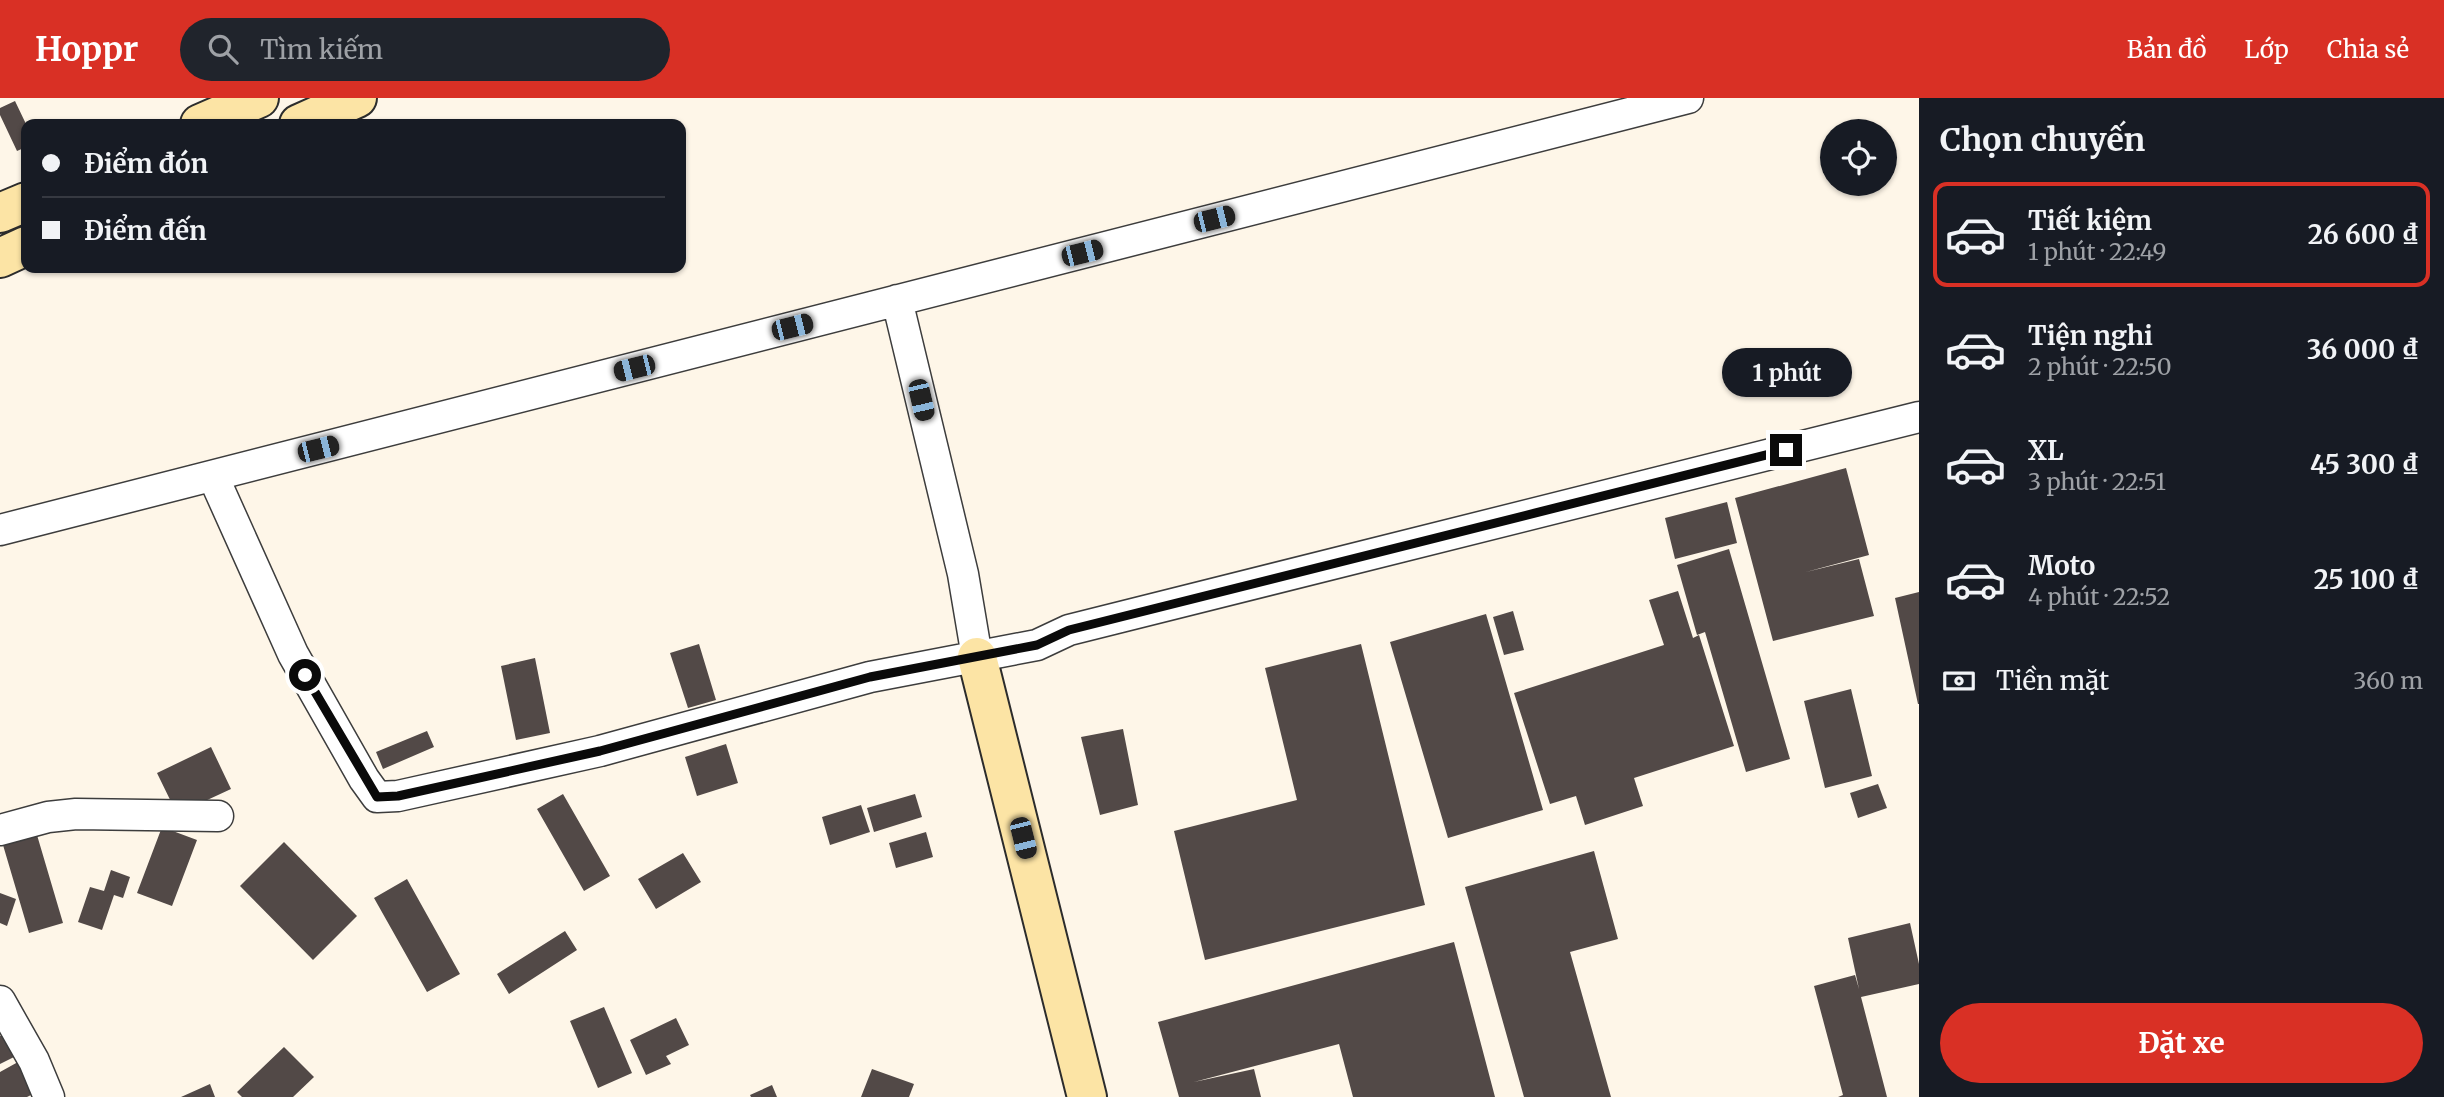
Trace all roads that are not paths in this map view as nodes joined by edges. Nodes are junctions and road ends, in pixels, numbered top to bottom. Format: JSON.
{"nodes":[{"id":1,"x":260,"y":98,"type":"edge"},
{"id":2,"x":357,"y":98,"type":"edge"},
{"id":3,"x":1688,"y":98,"type":"edge"},
{"id":4,"x":212,"y":119,"type":"edge"},
{"id":5,"x":310,"y":119,"type":"edge"},
{"id":6,"x":21,"y":204,"type":"edge"},
{"id":7,"x":0,"y":213,"type":"edge"},
{"id":8,"x":21,"y":248,"type":"edge"},
{"id":9,"x":0,"y":258,"type":"edge"},
{"id":10,"x":897,"y":300,"type":"junction"},
{"id":11,"x":1919,"y":417,"type":"edge"},
{"id":12,"x":213,"y":476,"type":"junction"},
{"id":13,"x":0,"y":530,"type":"edge"},
{"id":14,"x":977,"y":657,"type":"junction"},
{"id":15,"x":218,"y":816,"type":"dead end"},
{"id":16,"x":0,"y":830,"type":"edge"},
{"id":17,"x":0,"y":1001,"type":"edge"},
{"id":18,"x":49,"y":1097,"type":"edge"},
{"id":19,"x":1087,"y":1097,"type":"edge"}],
"edges":[{"from":1,"to":4,"type":"street"},
{"from":2,"to":5,"type":"street"},
{"from":3,"to":10,"type":"street"},
{"from":6,"to":7,"type":"street"},
{"from":8,"to":9,"type":"street"},
{"from":10,"to":12,"type":"street"},
{"from":10,"to":14,"type":"street"},
{"from":11,"to":14,"type":"street"},
{"from":12,"to":13,"type":"street"},
{"from":12,"to":14,"type":"street"},
{"from":14,"to":19,"type":"street"},
{"from":15,"to":16,"type":"street"},
{"from":17,"to":18,"type":"street"}]}
